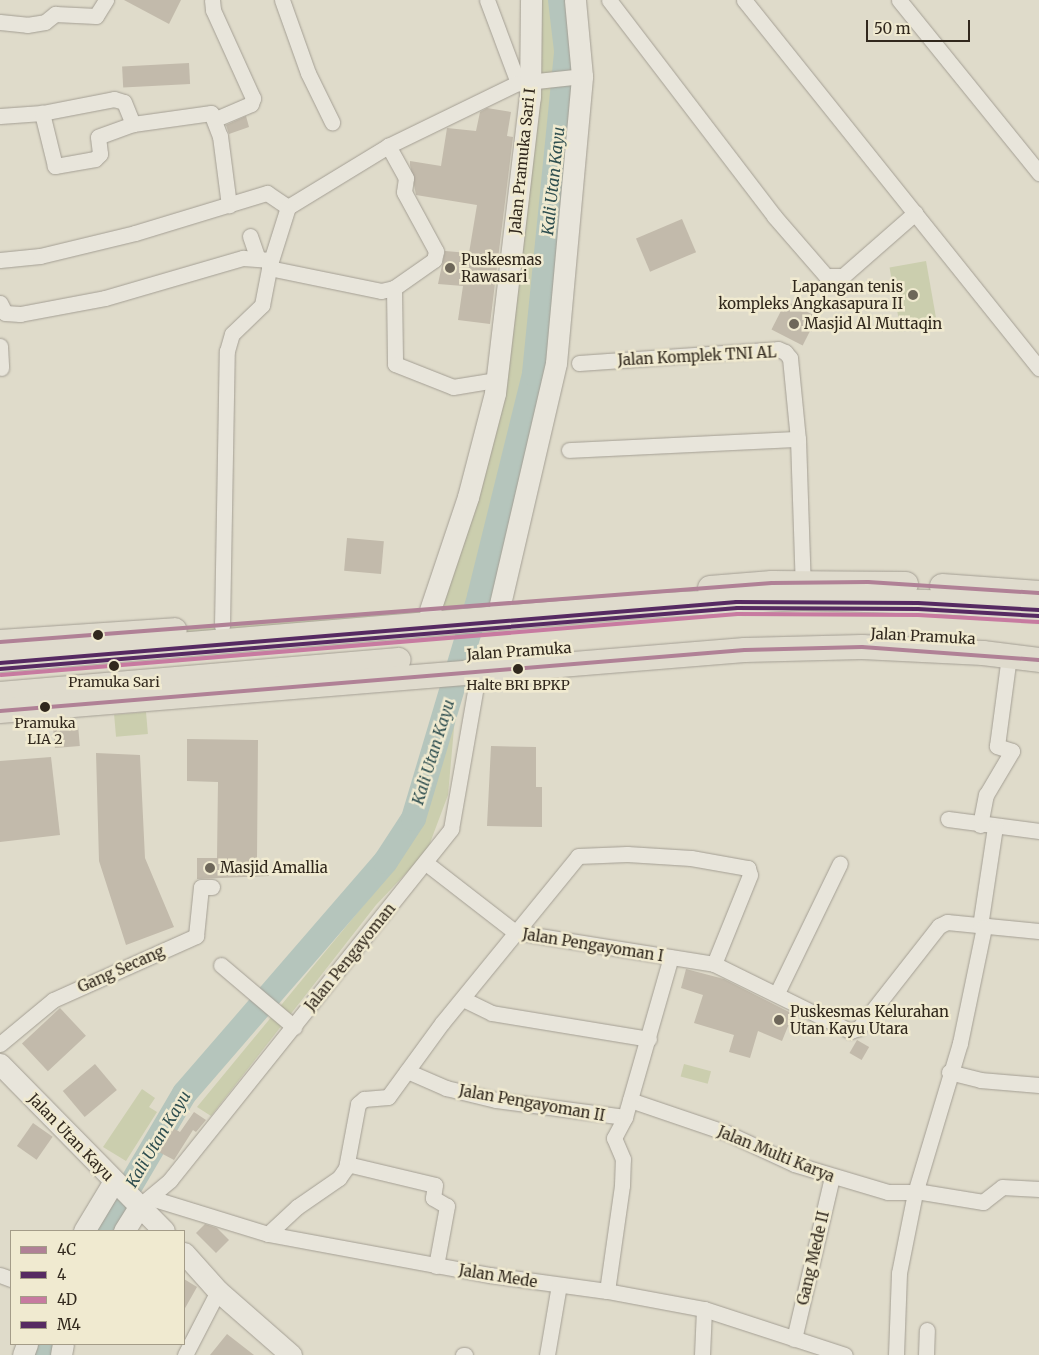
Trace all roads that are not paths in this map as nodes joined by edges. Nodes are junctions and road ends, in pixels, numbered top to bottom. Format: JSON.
{"nodes":[{"id":1,"x":106,"y":0,"type":"edge"},
{"id":2,"x":212,"y":0,"type":"edge"},
{"id":3,"x":282,"y":0,"type":"edge"},
{"id":4,"x":487,"y":0,"type":"edge"},
{"id":5,"x":531,"y":0,"type":"edge"},
{"id":6,"x":575,"y":0,"type":"edge"},
{"id":7,"x":609,"y":0,"type":"edge"},
{"id":8,"x":744,"y":0,"type":"edge"},
{"id":9,"x":899,"y":0,"type":"edge"},
{"id":10,"x":0,"y":22,"type":"edge"},
{"id":11,"x":526,"y":75,"type":"junction"},
{"id":12,"x":580,"y":77,"type":"junction"},
{"id":13,"x":42,"y":113,"type":"junction"},
{"id":14,"x":0,"y":116,"type":"edge"},
{"id":15,"x":216,"y":119,"type":"junction"},
{"id":16,"x":332,"y":122,"type":"dead end"},
{"id":17,"x":132,"y":124,"type":"junction"},
{"id":18,"x":388,"y":146,"type":"junction"},
{"id":19,"x":1039,"y":173,"type":"edge"},
{"id":20,"x":229,"y":206,"type":"junction"},
{"id":21,"x":288,"y":207,"type":"junction"},
{"id":22,"x":915,"y":213,"type":"junction"},
{"id":23,"x":250,"y":236,"type":"dead end"},
{"id":24,"x":0,"y":260,"type":"edge"},
{"id":25,"x":266,"y":262,"type":"junction"},
{"id":26,"x":394,"y":288,"type":"junction"},
{"id":27,"x":0,"y":303,"type":"edge"},
{"id":28,"x":5,"y":318,"type":"edge"},
{"id":29,"x":0,"y":346,"type":"edge"},
{"id":30,"x":579,"y":363,"type":"dead end"},
{"id":31,"x":1,"y":368,"type":"edge"},
{"id":32,"x":1039,"y":368,"type":"edge"},
{"id":33,"x":496,"y":380,"type":"junction"},
{"id":34,"x":798,"y":439,"type":"junction"},
{"id":35,"x":569,"y":450,"type":"dead end"},
{"id":36,"x":803,"y":591,"type":"junction"},
{"id":37,"x":1039,"y":593,"type":"edge"},
{"id":38,"x":496,"y":609,"type":"junction"},
{"id":39,"x":430,"y":610,"type":"junction"},
{"id":40,"x":1039,"y":610,"type":"edge"},
{"id":41,"x":466,"y":614,"type":"junction"},
{"id":42,"x":377,"y":622,"type":"junction"},
{"id":43,"x":222,"y":626,"type":"junction"},
{"id":44,"x":895,"y":633,"type":"junction"},
{"id":45,"x":0,"y":642,"type":"edge"},
{"id":46,"x":1039,"y":645,"type":"edge"},
{"id":47,"x":862,"y":648,"type":"junction"},
{"id":48,"x":1009,"y":656,"type":"junction"},
{"id":49,"x":0,"y":660,"type":"edge"},
{"id":50,"x":1039,"y":660,"type":"edge"},
{"id":51,"x":476,"y":664,"type":"junction"},
{"id":52,"x":0,"y":694,"type":"edge"},
{"id":53,"x":73,"y":697,"type":"junction"},
{"id":54,"x":0,"y":711,"type":"edge"},
{"id":55,"x":948,"y":819,"type":"dead end"},
{"id":56,"x":980,"y":825,"type":"junction"},
{"id":57,"x":995,"y":827,"type":"junction"},
{"id":58,"x":1039,"y":832,"type":"edge"},
{"id":59,"x":426,"y":863,"type":"junction"},
{"id":60,"x":840,"y":863,"type":"dead end"},
{"id":61,"x":212,"y":887,"type":"dead end"},
{"id":62,"x":982,"y":926,"type":"junction"},
{"id":63,"x":1039,"y":931,"type":"edge"},
{"id":64,"x":515,"y":932,"type":"junction"},
{"id":65,"x":671,"y":957,"type":"junction"},
{"id":66,"x":714,"y":964,"type":"junction"},
{"id":67,"x":221,"y":965,"type":"dead end"},
{"id":68,"x":778,"y":993,"type":"junction"},
{"id":69,"x":463,"y":998,"type":"junction"},
{"id":70,"x":294,"y":1026,"type":"junction"},
{"id":71,"x":649,"y":1039,"type":"junction"},
{"id":72,"x":0,"y":1044,"type":"edge"},
{"id":73,"x":0,"y":1064,"type":"edge"},
{"id":74,"x":408,"y":1071,"type":"junction"},
{"id":75,"x":949,"y":1072,"type":"junction"},
{"id":76,"x":1039,"y":1085,"type":"edge"},
{"id":77,"x":630,"y":1100,"type":"junction"},
{"id":78,"x":625,"y":1116,"type":"junction"},
{"id":79,"x":347,"y":1164,"type":"junction"},
{"id":80,"x":832,"y":1177,"type":"junction"},
{"id":81,"x":1039,"y":1189,"type":"edge"},
{"id":82,"x":131,"y":1193,"type":"junction"},
{"id":83,"x":915,"y":1193,"type":"junction"},
{"id":84,"x":85,"y":1230,"type":"edge"},
{"id":85,"x":124,"y":1230,"type":"edge"},
{"id":86,"x":163,"y":1230,"type":"edge"},
{"id":87,"x":268,"y":1234,"type":"junction"},
{"id":88,"x":185,"y":1254,"type":"edge"},
{"id":89,"x":436,"y":1266,"type":"junction"},
{"id":90,"x":558,"y":1285,"type":"junction"},
{"id":91,"x":218,"y":1291,"type":"junction"},
{"id":92,"x":607,"y":1291,"type":"junction"},
{"id":93,"x":704,"y":1309,"type":"junction"},
{"id":94,"x":927,"y":1330,"type":"dead end"},
{"id":95,"x":794,"y":1339,"type":"junction"},
{"id":96,"x":185,"y":1355,"type":"edge"},
{"id":97,"x":291,"y":1355,"type":"edge"},
{"id":98,"x":546,"y":1355,"type":"edge"},
{"id":99,"x":702,"y":1355,"type":"edge"},
{"id":100,"x":846,"y":1355,"type":"edge"},
{"id":101,"x":896,"y":1355,"type":"edge"},
{"id":102,"x":926,"y":1355,"type":"edge"}],
"edges":[{"from":1,"to":10,"type":"street"},
{"from":2,"to":15,"type":"street"},
{"from":3,"to":16,"type":"street"},
{"from":4,"to":11,"type":"street"},
{"from":5,"to":11,"type":"street","name":"Jalan Pramuka Sari I"},
{"from":6,"to":12,"type":"street"},
{"from":7,"to":22,"type":"street"},
{"from":8,"to":22,"type":"street"},
{"from":9,"to":19,"type":"street"},
{"from":11,"to":12,"type":"street"},
{"from":11,"to":18,"type":"street"},
{"from":11,"to":33,"type":"street","name":"Jalan Pramuka Sari I"},
{"from":12,"to":38,"type":"street"},
{"from":13,"to":14,"type":"street"},
{"from":13,"to":17,"type":"street"},
{"from":13,"to":17,"type":"street"},
{"from":15,"to":17,"type":"street"},
{"from":15,"to":20,"type":"street"},
{"from":18,"to":21,"type":"street"},
{"from":18,"to":26,"type":"street"},
{"from":20,"to":21,"type":"street"},
{"from":20,"to":24,"type":"street"},
{"from":21,"to":25,"type":"street"},
{"from":22,"to":32,"type":"street"},
{"from":23,"to":25,"type":"street"},
{"from":25,"to":26,"type":"street"},
{"from":25,"to":28,"type":"street"},
{"from":25,"to":43,"type":"street"},
{"from":26,"to":33,"type":"street"},
{"from":27,"to":28,"type":"street"},
{"from":29,"to":31,"type":"street"},
{"from":30,"to":34,"type":"street","name":"Jalan Komplek TNI AL"},
{"from":33,"to":39,"type":"street","name":"Jalan Pramuka Sari I"},
{"from":34,"to":35,"type":"street"},
{"from":34,"to":36,"type":"street","name":"Jalan Komplek TNI AL"},
{"from":36,"to":37,"type":"main road"},
{"from":36,"to":38,"type":"main road"},
{"from":36,"to":40,"type":"main road"},
{"from":38,"to":41,"type":"main road"},
{"from":39,"to":41,"type":"main road"},
{"from":39,"to":42,"type":"main road"},
{"from":41,"to":42,"type":"main road"},
{"from":42,"to":43,"type":"main road"},
{"from":42,"to":49,"type":"main road"},
{"from":43,"to":45,"type":"main road"},
{"from":44,"to":46,"type":"main road","name":"Jalan Pramuka"},
{"from":44,"to":47,"type":"main road"},
{"from":44,"to":51,"type":"main road","name":"Jalan Pramuka"},
{"from":47,"to":48,"type":"main road","name":"Jalan Pramuka"},
{"from":47,"to":51,"type":"main road","name":"Jalan Pramuka"},
{"from":48,"to":50,"type":"main road","name":"Jalan Pramuka"},
{"from":48,"to":56,"type":"street"},
{"from":51,"to":53,"type":"main road","name":"Jalan Pramuka"},
{"from":51,"to":59,"type":"street","name":"Jalan Pengayoman"},
{"from":52,"to":53,"type":"main road","name":"Jalan Pramuka"},
{"from":53,"to":54,"type":"main road","name":"Jalan Pramuka"},
{"from":55,"to":56,"type":"street"},
{"from":56,"to":57,"type":"street"},
{"from":57,"to":58,"type":"street"},
{"from":57,"to":62,"type":"street"},
{"from":59,"to":64,"type":"street","name":"Jalan Pengayoman I"},
{"from":59,"to":70,"type":"street","name":"Jalan Pengayoman"},
{"from":60,"to":68,"type":"street"},
{"from":61,"to":72,"type":"street","name":"Gang Secang"},
{"from":62,"to":63,"type":"street"},
{"from":62,"to":68,"type":"street","name":"Jalan Pengayoman I"},
{"from":62,"to":75,"type":"street"},
{"from":64,"to":65,"type":"street","name":"Jalan Pengayoman I"},
{"from":64,"to":66,"type":"street"},
{"from":64,"to":69,"type":"street"},
{"from":65,"to":66,"type":"street","name":"Jalan Pengayoman I"},
{"from":65,"to":71,"type":"street"},
{"from":66,"to":68,"type":"street","name":"Jalan Pengayoman I"},
{"from":67,"to":70,"type":"street"},
{"from":69,"to":71,"type":"street"},
{"from":69,"to":74,"type":"street"},
{"from":70,"to":82,"type":"street","name":"Jalan Pengayoman"},
{"from":71,"to":77,"type":"street"},
{"from":73,"to":82,"type":"street","name":"Jalan Utan Kayu"},
{"from":74,"to":78,"type":"street","name":"Jalan Pengayoman II"},
{"from":74,"to":79,"type":"street"},
{"from":75,"to":76,"type":"street"},
{"from":75,"to":83,"type":"street"},
{"from":77,"to":78,"type":"street"},
{"from":77,"to":80,"type":"street","name":"Jalan Multi Karya"},
{"from":78,"to":92,"type":"street"},
{"from":79,"to":87,"type":"street"},
{"from":79,"to":89,"type":"street"},
{"from":80,"to":83,"type":"street","name":"Jalan Multi Karya"},
{"from":80,"to":95,"type":"street","name":"Gang Mede II"},
{"from":81,"to":83,"type":"street","name":"Jalan Multi Karya"},
{"from":82,"to":84,"type":"street"},
{"from":82,"to":85,"type":"street"},
{"from":82,"to":86,"type":"street","name":"Jalan Utan Kayu"},
{"from":82,"to":87,"type":"street","name":"Jalan Mede"},
{"from":83,"to":101,"type":"street"},
{"from":87,"to":89,"type":"street","name":"Jalan Mede"},
{"from":88,"to":91,"type":"street"},
{"from":89,"to":90,"type":"street","name":"Jalan Mede"},
{"from":90,"to":92,"type":"street","name":"Jalan Mede"},
{"from":90,"to":98,"type":"street"},
{"from":91,"to":96,"type":"street"},
{"from":91,"to":97,"type":"street"},
{"from":92,"to":93,"type":"street","name":"Jalan Mede"},
{"from":93,"to":95,"type":"street","name":"Jalan Mede"},
{"from":93,"to":99,"type":"street"},
{"from":94,"to":102,"type":"street"},
{"from":95,"to":100,"type":"street","name":"Jalan Mede"}]}
